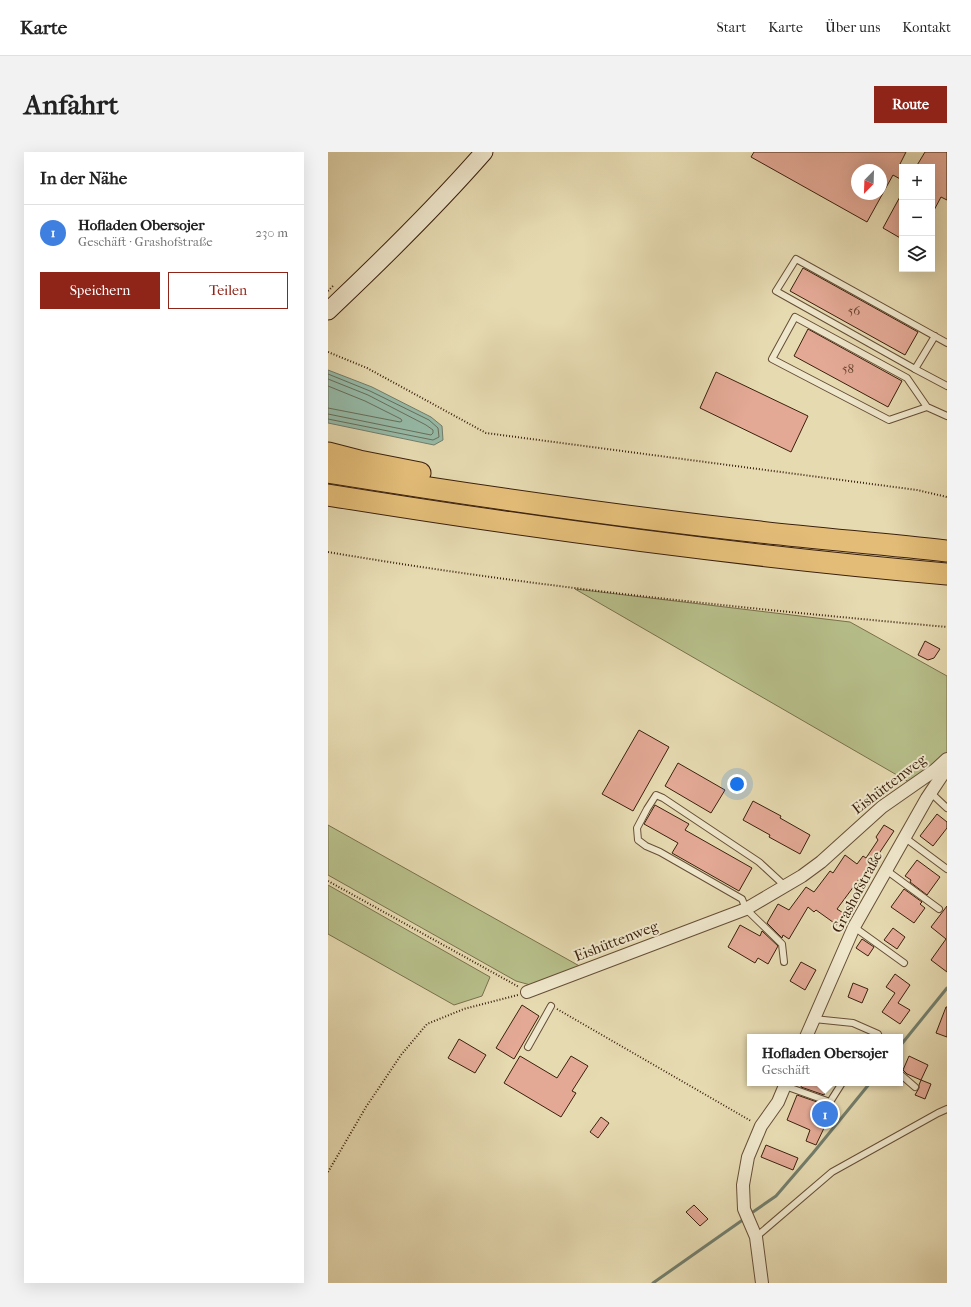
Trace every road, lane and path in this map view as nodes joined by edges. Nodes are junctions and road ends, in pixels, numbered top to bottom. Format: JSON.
{"nodes":[{"id":1,"x":484,"y":152,"type":"edge"},
{"id":2,"x":340,"y":280,"type":"dead end"},
{"id":3,"x":328,"y":291,"type":"edge"},
{"id":4,"x":328,"y":311,"type":"edge"},
{"id":5,"x":935,"y":336,"type":"junction"},
{"id":6,"x":947,"y":343,"type":"edge"},
{"id":7,"x":328,"y":352,"type":"edge"},
{"id":8,"x":915,"y":369,"type":"junction"},
{"id":9,"x":947,"y":386,"type":"edge"},
{"id":10,"x":927,"y":407,"type":"junction"},
{"id":11,"x":947,"y":416,"type":"edge"},
{"id":12,"x":328,"y":453,"type":"edge"},
{"id":13,"x":328,"y":472,"type":"edge"},
{"id":14,"x":468,"y":494,"type":"junction"},
{"id":15,"x":328,"y":495,"type":"edge"},
{"id":16,"x":947,"y":497,"type":"edge"},
{"id":17,"x":947,"y":551,"type":"edge"},
{"id":18,"x":328,"y":552,"type":"edge"},
{"id":19,"x":947,"y":574,"type":"edge"},
{"id":20,"x":947,"y":627,"type":"edge"},
{"id":21,"x":947,"y":760,"type":"edge"},
{"id":22,"x":947,"y":768,"type":"edge"},
{"id":23,"x":931,"y":793,"type":"junction"},
{"id":24,"x":947,"y":808,"type":"edge"},
{"id":25,"x":904,"y":837,"type":"junction"},
{"id":26,"x":947,"y":869,"type":"edge"},
{"id":27,"x":886,"y":870,"type":"junction"},
{"id":28,"x":328,"y":881,"type":"edge"},
{"id":29,"x":785,"y":886,"type":"junction"},
{"id":30,"x":746,"y":909,"type":"junction"},
{"id":31,"x":939,"y":910,"type":"dead end"},
{"id":32,"x":854,"y":926,"type":"junction"},
{"id":33,"x":784,"y":962,"type":"dead end"},
{"id":34,"x":904,"y":963,"type":"dead end"},
{"id":35,"x":527,"y":992,"type":"junction"},
{"id":36,"x":551,"y":1006,"type":"joint"},
{"id":37,"x":814,"y":1019,"type":"junction"},
{"id":38,"x":807,"y":1034,"type":"edge"},
{"id":39,"x":878,"y":1034,"type":"edge"},
{"id":40,"x":528,"y":1047,"type":"dead end"},
{"id":41,"x":903,"y":1076,"type":"edge"},
{"id":42,"x":785,"y":1086,"type":"edge"},
{"id":43,"x":791,"y":1086,"type":"edge"},
{"id":44,"x":840,"y":1086,"type":"edge"},
{"id":45,"x":915,"y":1086,"type":"dead end"},
{"id":46,"x":947,"y":1109,"type":"edge"},
{"id":47,"x":761,"y":1126,"type":"junction"},
{"id":48,"x":328,"y":1172,"type":"edge"},
{"id":49,"x":756,"y":1237,"type":"junction"},
{"id":50,"x":762,"y":1283,"type":"edge"}],
"edges":[{"from":1,"to":4,"type":"main road"},
{"from":2,"to":3,"type":"path"},
{"from":5,"to":6,"type":"lane"},
{"from":5,"to":8,"type":"lane"},
{"from":5,"to":8,"type":"lane"},
{"from":7,"to":16,"type":"path"},
{"from":8,"to":9,"type":"lane"},
{"from":10,"to":10,"type":"lane"},
{"from":10,"to":11,"type":"lane"},
{"from":12,"to":14,"type":"highway"},
{"from":13,"to":14,"type":"highway"},
{"from":14,"to":17,"type":"highway"},
{"from":15,"to":19,"type":"highway"},
{"from":18,"to":20,"type":"path"},
{"from":21,"to":29,"type":"street","name":"Eishüttenweg"},
{"from":22,"to":23,"type":"street","name":"Grashofstraße"},
{"from":23,"to":24,"type":"lane"},
{"from":23,"to":25,"type":"street","name":"Grashofstraße"},
{"from":25,"to":26,"type":"lane"},
{"from":25,"to":27,"type":"street","name":"Grashofstraße"},
{"from":27,"to":31,"type":"lane"},
{"from":27,"to":32,"type":"street","name":"Grashofstraße"},
{"from":28,"to":35,"type":"path"},
{"from":29,"to":30,"type":"street","name":"Eishüttenweg"},
{"from":29,"to":30,"type":"lane"},
{"from":30,"to":33,"type":"lane"},
{"from":30,"to":35,"type":"street","name":"Eishüttenweg"},
{"from":32,"to":34,"type":"lane"},
{"from":32,"to":37,"type":"street","name":"Grashofstraße"},
{"from":35,"to":48,"type":"path"},
{"from":36,"to":40,"type":"lane"},
{"from":36,"to":47,"type":"path"},
{"from":37,"to":38,"type":"street","name":"Grashofstraße"},
{"from":37,"to":39,"type":"lane"},
{"from":41,"to":45,"type":"lane"},
{"from":42,"to":47,"type":"street"},
{"from":43,"to":44,"type":"lane"},
{"from":46,"to":49,"type":"lane"},
{"from":47,"to":49,"type":"street"},
{"from":49,"to":50,"type":"street"}]}
